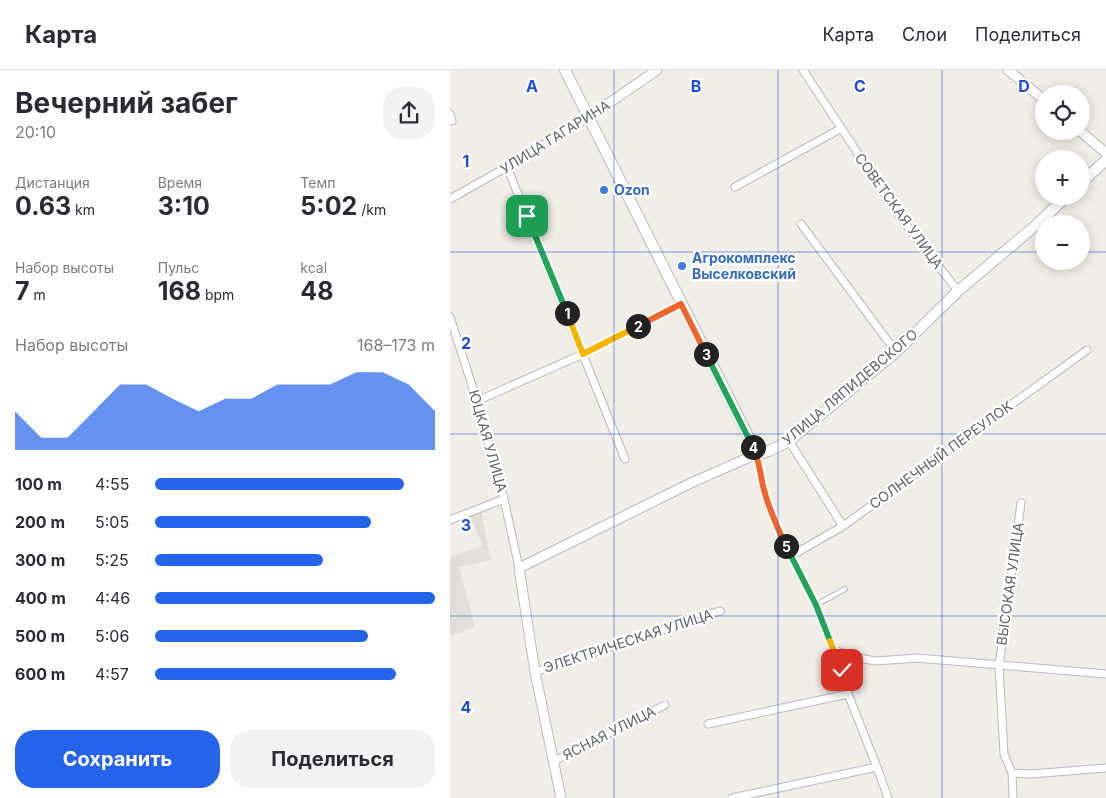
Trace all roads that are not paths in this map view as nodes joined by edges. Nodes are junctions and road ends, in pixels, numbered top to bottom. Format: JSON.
{"nodes":[{"id":1,"x":565,"y":70,"type":"edge"},
{"id":2,"x":657,"y":70,"type":"edge"},
{"id":3,"x":803,"y":70,"type":"edge"},
{"id":4,"x":1008,"y":70,"type":"edge"},
{"id":5,"x":1035,"y":92,"type":"edge"},
{"id":6,"x":589,"y":117,"type":"junction"},
{"id":7,"x":840,"y":129,"type":"junction"},
{"id":8,"x":1090,"y":140,"type":"edge"},
{"id":9,"x":1106,"y":154,"type":"edge"},
{"id":10,"x":1106,"y":160,"type":"edge"},
{"id":11,"x":507,"y":167,"type":"junction"},
{"id":12,"x":1090,"y":175,"type":"edge"},
{"id":13,"x":735,"y":187,"type":"dead end"},
{"id":14,"x":450,"y":199,"type":"edge"},
{"id":15,"x":1058,"y":205,"type":"edge"},
{"id":16,"x":801,"y":224,"type":"dead end"},
{"id":17,"x":958,"y":291,"type":"junction"},
{"id":18,"x":681,"y":304,"type":"junction"},
{"id":19,"x":450,"y":317,"type":"edge"},
{"id":20,"x":1087,"y":350,"type":"dead end"},
{"id":21,"x":896,"y":352,"type":"junction"},
{"id":22,"x":583,"y":354,"type":"junction"},
{"id":23,"x":477,"y":401,"type":"junction"},
{"id":24,"x":789,"y":441,"type":"junction"},
{"id":25,"x":756,"y":454,"type":"junction"},
{"id":26,"x":625,"y":459,"type":"dead end"},
{"id":27,"x":504,"y":500,"type":"junction"},
{"id":28,"x":1021,"y":503,"type":"dead end"},
{"id":29,"x":450,"y":520,"type":"edge"},
{"id":30,"x":843,"y":526,"type":"junction"},
{"id":31,"x":791,"y":556,"type":"junction"},
{"id":32,"x":519,"y":568,"type":"junction"},
{"id":33,"x":845,"y":589,"type":"dead end"},
{"id":34,"x":816,"y":605,"type":"junction"},
{"id":35,"x":720,"y":611,"type":"dead end"},
{"id":36,"x":834,"y":650,"type":"junction"},
{"id":37,"x":999,"y":666,"type":"junction"},
{"id":38,"x":536,"y":672,"type":"junction"},
{"id":39,"x":1106,"y":674,"type":"edge"},
{"id":40,"x":848,"y":694,"type":"junction"},
{"id":41,"x":665,"y":704,"type":"dead end"},
{"id":42,"x":708,"y":724,"type":"dead end"},
{"id":43,"x":554,"y":761,"type":"junction"},
{"id":44,"x":877,"y":767,"type":"junction"},
{"id":45,"x":1106,"y":768,"type":"edge"},
{"id":46,"x":1012,"y":773,"type":"junction"},
{"id":47,"x":561,"y":798,"type":"edge"},
{"id":48,"x":732,"y":798,"type":"edge"},
{"id":49,"x":888,"y":798,"type":"edge"},
{"id":50,"x":1013,"y":798,"type":"edge"}],
"edges":[{"from":1,"to":6,"type":"main road"},
{"from":2,"to":6,"type":"street","name":"УЛИЦА ГАГАРИНА"},
{"from":3,"to":7,"type":"street","name":"СОВЕТСКАЯ УЛИЦА"},
{"from":4,"to":5,"type":"street"},
{"from":6,"to":11,"type":"street","name":"УЛИЦА ГАГАРИНА"},
{"from":6,"to":18,"type":"main road"},
{"from":7,"to":13,"type":"street"},
{"from":7,"to":17,"type":"street","name":"СОВЕТСКАЯ УЛИЦА"},
{"from":8,"to":9,"type":"street"},
{"from":10,"to":12,"type":"main road"},
{"from":11,"to":14,"type":"street","name":"УЛИЦА ГАГАРИНА"},
{"from":11,"to":22,"type":"street"},
{"from":15,"to":17,"type":"main road","name":"УЛИЦА ЛЯПИДЕВСКОГО"},
{"from":16,"to":21,"type":"street"},
{"from":17,"to":21,"type":"main road","name":"УЛИЦА ЛЯПИДЕВСКОГО"},
{"from":18,"to":22,"type":"street"},
{"from":18,"to":25,"type":"main road"},
{"from":19,"to":23,"type":"street","name":"ЮЦКАЯ УЛИЦА"},
{"from":20,"to":30,"type":"street","name":"СОЛНЕЧНЫЙ ПЕРЕУЛОК"},
{"from":21,"to":24,"type":"main road","name":"УЛИЦА ЛЯПИДЕВСКОГО"},
{"from":22,"to":23,"type":"street"},
{"from":22,"to":26,"type":"street"},
{"from":23,"to":27,"type":"street","name":"ЮЦКАЯ УЛИЦА"},
{"from":24,"to":25,"type":"main road","name":"УЛИЦА ЛЯПИДЕВСКОГО"},
{"from":24,"to":30,"type":"street"},
{"from":25,"to":31,"type":"street"},
{"from":25,"to":32,"type":"street","name":"УЛИЦА ЛЯПИДЕВСКОГО"},
{"from":27,"to":29,"type":"street"},
{"from":27,"to":32,"type":"street","name":"ЮЦКАЯ УЛИЦА"},
{"from":28,"to":37,"type":"street","name":"ВЫСОКАЯ УЛИЦА"},
{"from":30,"to":31,"type":"street","name":"СОЛНЕЧНЫЙ ПЕРЕУЛОК"},
{"from":31,"to":34,"type":"street"},
{"from":32,"to":38,"type":"street"},
{"from":33,"to":34,"type":"lane"},
{"from":34,"to":36,"type":"street"},
{"from":35,"to":38,"type":"street","name":"ЭЛЕКТРИЧЕСКАЯ УЛИЦА"},
{"from":36,"to":37,"type":"street","name":"ВЫСОКАЯ УЛИЦА"},
{"from":36,"to":40,"type":"street"},
{"from":37,"to":39,"type":"street","name":"ВЫСОКАЯ УЛИЦА"},
{"from":37,"to":46,"type":"street","name":"ВЫСОКАЯ УЛИЦА"},
{"from":38,"to":43,"type":"street"},
{"from":40,"to":42,"type":"street"},
{"from":40,"to":44,"type":"street"},
{"from":41,"to":43,"type":"street","name":"ЯСНАЯ УЛИЦА"},
{"from":43,"to":47,"type":"street"},
{"from":44,"to":48,"type":"street"},
{"from":44,"to":49,"type":"street"},
{"from":45,"to":46,"type":"street"},
{"from":46,"to":50,"type":"street","name":"ВЫСОКАЯ УЛИЦА"}]}
